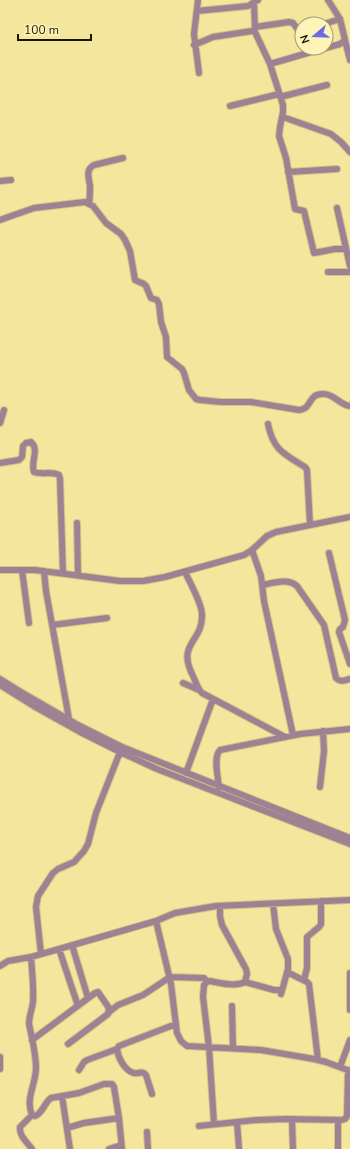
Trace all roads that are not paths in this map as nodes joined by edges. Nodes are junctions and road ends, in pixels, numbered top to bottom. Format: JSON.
{"nodes":[{"id":1,"x":198,"y":0,"type":"edge"},
{"id":2,"x":328,"y":0,"type":"edge"},
{"id":3,"x":256,"y":2,"type":"edge"},
{"id":4,"x":197,"y":11,"type":"junction"},
{"id":5,"x":340,"y":19,"type":"junction"},
{"id":6,"x":334,"y":21,"type":"edge"},
{"id":7,"x":294,"y":25,"type":"edge"},
{"id":8,"x":255,"y":29,"type":"junction"},
{"id":9,"x":345,"y":40,"type":"junction"},
{"id":10,"x":194,"y":45,"type":"junction"},
{"id":11,"x":334,"y":46,"type":"edge"},
{"id":12,"x":298,"y":56,"type":"edge"},
{"id":13,"x":350,"y":60,"type":"edge"},
{"id":14,"x":270,"y":64,"type":"junction"},
{"id":15,"x":199,"y":73,"type":"dead end"},
{"id":16,"x":327,"y":85,"type":"dead end"},
{"id":17,"x":279,"y":96,"type":"junction"},
{"id":18,"x":230,"y":106,"type":"dead end"},
{"id":19,"x":283,"y":117,"type":"junction"},
{"id":20,"x":350,"y":152,"type":"edge"},
{"id":21,"x":123,"y":158,"type":"dead end"},
{"id":22,"x":337,"y":169,"type":"dead end"},
{"id":23,"x":288,"y":172,"type":"junction"},
{"id":24,"x":11,"y":180,"type":"dead end"},
{"id":25,"x":0,"y":181,"type":"edge"},
{"id":26,"x":89,"y":204,"type":"junction"},
{"id":27,"x":337,"y":208,"type":"dead end"},
{"id":28,"x":0,"y":220,"type":"edge"},
{"id":29,"x":346,"y":248,"type":"junction"},
{"id":30,"x":350,"y":266,"type":"edge"},
{"id":31,"x":328,"y":272,"type":"dead end"},
{"id":32,"x":350,"y":272,"type":"edge"},
{"id":33,"x":350,"y":406,"type":"edge"},
{"id":34,"x":4,"y":410,"type":"dead end"},
{"id":35,"x":0,"y":423,"type":"edge"},
{"id":36,"x":268,"y":424,"type":"dead end"},
{"id":37,"x":0,"y":463,"type":"edge"},
{"id":38,"x":350,"y":517,"type":"edge"},
{"id":39,"x":77,"y":523,"type":"dead end"},
{"id":40,"x":310,"y":525,"type":"junction"},
{"id":41,"x":252,"y":550,"type":"junction"},
{"id":42,"x":329,"y":553,"type":"dead end"},
{"id":43,"x":0,"y":570,"type":"edge"},
{"id":44,"x":22,"y":570,"type":"junction"},
{"id":45,"x":44,"y":571,"type":"junction"},
{"id":46,"x":185,"y":572,"type":"junction"},
{"id":47,"x":63,"y":573,"type":"junction"},
{"id":48,"x":78,"y":575,"type":"junction"},
{"id":49,"x":263,"y":585,"type":"junction"},
{"id":50,"x":107,"y":618,"type":"dead end"},
{"id":51,"x":29,"y":623,"type":"dead end"},
{"id":52,"x":52,"y":625,"type":"junction"},
{"id":53,"x":350,"y":664,"type":"edge"},
{"id":54,"x":350,"y":678,"type":"edge"},
{"id":55,"x":0,"y":679,"type":"edge"},
{"id":56,"x":183,"y":683,"type":"dead end"},
{"id":57,"x":0,"y":685,"type":"edge"},
{"id":58,"x":199,"y":690,"type":"junction"},
{"id":59,"x":213,"y":699,"type":"junction"},
{"id":60,"x":69,"y":719,"type":"junction"},
{"id":61,"x":350,"y":729,"type":"edge"},
{"id":62,"x":323,"y":731,"type":"junction"},
{"id":63,"x":293,"y":735,"type":"junction"},
{"id":64,"x":285,"y":737,"type":"junction"},
{"id":65,"x":120,"y":752,"type":"junction"},
{"id":66,"x":186,"y":773,"type":"junction"},
{"id":67,"x":220,"y":787,"type":"junction"},
{"id":68,"x":320,"y":787,"type":"dead end"},
{"id":69,"x":308,"y":825,"type":"junction"},
{"id":70,"x":323,"y":830,"type":"junction"},
{"id":71,"x":350,"y":838,"type":"edge"},
{"id":72,"x":350,"y":844,"type":"edge"},
{"id":73,"x":350,"y":900,"type":"edge"},
{"id":74,"x":321,"y":901,"type":"junction"},
{"id":75,"x":274,"y":904,"type":"junction"},
{"id":76,"x":220,"y":906,"type":"junction"},
{"id":77,"x":156,"y":921,"type":"junction"},
{"id":78,"x":72,"y":945,"type":"junction"},
{"id":79,"x":59,"y":949,"type":"junction"},
{"id":80,"x":41,"y":954,"type":"junction"},
{"id":81,"x":31,"y":957,"type":"junction"},
{"id":82,"x":0,"y":966,"type":"edge"},
{"id":83,"x":287,"y":972,"type":"junction"},
{"id":84,"x":350,"y":973,"type":"edge"},
{"id":85,"x":170,"y":977,"type":"junction"},
{"id":86,"x":304,"y":980,"type":"junction"},
{"id":87,"x":207,"y":982,"type":"junction"},
{"id":88,"x":245,"y":982,"type":"junction"},
{"id":89,"x":88,"y":998,"type":"junction"},
{"id":90,"x":78,"y":1006,"type":"junction"},
{"id":91,"x":232,"y":1006,"type":"dead end"},
{"id":92,"x":350,"y":1010,"type":"edge"},
{"id":93,"x":109,"y":1012,"type":"junction"},
{"id":94,"x":176,"y":1024,"type":"junction"},
{"id":95,"x":32,"y":1040,"type":"junction"},
{"id":96,"x":350,"y":1040,"type":"edge"},
{"id":97,"x":68,"y":1044,"type":"dead end"},
{"id":98,"x":209,"y":1047,"type":"junction"},
{"id":99,"x":233,"y":1048,"type":"junction"},
{"id":100,"x":117,"y":1049,"type":"junction"},
{"id":101,"x":0,"y":1057,"type":"edge"},
{"id":102,"x":318,"y":1060,"type":"junction"},
{"id":103,"x":340,"y":1067,"type":"junction"},
{"id":104,"x":0,"y":1069,"type":"edge"},
{"id":105,"x":79,"y":1070,"type":"dead end"},
{"id":106,"x":349,"y":1071,"type":"edge"},
{"id":107,"x":152,"y":1094,"type":"dead end"},
{"id":108,"x":62,"y":1096,"type":"junction"},
{"id":109,"x":32,"y":1115,"type":"junction"},
{"id":110,"x":119,"y":1118,"type":"junction"},
{"id":111,"x":292,"y":1119,"type":"junction"},
{"id":112,"x":338,"y":1120,"type":"junction"},
{"id":113,"x":237,"y":1122,"type":"junction"},
{"id":114,"x":214,"y":1124,"type":"junction"},
{"id":115,"x":199,"y":1126,"type":"dead end"},
{"id":116,"x":67,"y":1128,"type":"junction"},
{"id":117,"x":147,"y":1132,"type":"dead end"},
{"id":118,"x":121,"y":1147,"type":"edge"},
{"id":119,"x":32,"y":1149,"type":"edge"},
{"id":120,"x":70,"y":1149,"type":"edge"},
{"id":121,"x":109,"y":1149,"type":"edge"},
{"id":122,"x":148,"y":1149,"type":"edge"},
{"id":123,"x":239,"y":1149,"type":"edge"},
{"id":124,"x":293,"y":1149,"type":"edge"},
{"id":125,"x":338,"y":1149,"type":"edge"}],
"edges":[{"from":1,"to":4,"type":"street"},
{"from":2,"to":5,"type":"street"},
{"from":3,"to":4,"type":"street"},
{"from":3,"to":8,"type":"street"},
{"from":4,"to":10,"type":"street"},
{"from":5,"to":6,"type":"street"},
{"from":5,"to":9,"type":"street"},
{"from":7,"to":8,"type":"street"},
{"from":8,"to":10,"type":"street"},
{"from":8,"to":14,"type":"street"},
{"from":9,"to":11,"type":"street"},
{"from":9,"to":13,"type":"street"},
{"from":10,"to":15,"type":"street"},
{"from":12,"to":14,"type":"street"},
{"from":14,"to":17,"type":"street"},
{"from":16,"to":17,"type":"street"},
{"from":17,"to":18,"type":"street"},
{"from":17,"to":19,"type":"street"},
{"from":19,"to":20,"type":"street"},
{"from":19,"to":23,"type":"street"},
{"from":21,"to":26,"type":"street"},
{"from":22,"to":23,"type":"street"},
{"from":23,"to":29,"type":"street"},
{"from":24,"to":25,"type":"street"},
{"from":26,"to":28,"type":"street"},
{"from":26,"to":33,"type":"street"},
{"from":27,"to":29,"type":"street"},
{"from":29,"to":30,"type":"street"},
{"from":31,"to":32,"type":"street"},
{"from":34,"to":35,"type":"street"},
{"from":36,"to":40,"type":"street"},
{"from":37,"to":47,"type":"street"},
{"from":38,"to":40,"type":"street"},
{"from":39,"to":48,"type":"street"},
{"from":40,"to":41,"type":"street"},
{"from":41,"to":46,"type":"street"},
{"from":41,"to":49,"type":"street"},
{"from":42,"to":53,"type":"street"},
{"from":43,"to":44,"type":"street"},
{"from":44,"to":45,"type":"street"},
{"from":44,"to":51,"type":"street"},
{"from":45,"to":47,"type":"street"},
{"from":45,"to":52,"type":"street"},
{"from":46,"to":48,"type":"street"},
{"from":46,"to":58,"type":"street"},
{"from":47,"to":48,"type":"street"},
{"from":49,"to":54,"type":"street"},
{"from":49,"to":63,"type":"street"},
{"from":50,"to":52,"type":"street"},
{"from":52,"to":60,"type":"street"},
{"from":55,"to":60,"type":"street"},
{"from":56,"to":58,"type":"street"},
{"from":57,"to":65,"type":"street"},
{"from":58,"to":59,"type":"street"},
{"from":59,"to":64,"type":"street"},
{"from":59,"to":66,"type":"street"},
{"from":60,"to":66,"type":"street"},
{"from":61,"to":62,"type":"street"},
{"from":62,"to":63,"type":"street"},
{"from":62,"to":68,"type":"street"},
{"from":63,"to":64,"type":"street"},
{"from":64,"to":67,"type":"street"},
{"from":65,"to":69,"type":"street"},
{"from":65,"to":80,"type":"street"},
{"from":66,"to":67,"type":"street"},
{"from":67,"to":69,"type":"street"},
{"from":69,"to":70,"type":"street"},
{"from":70,"to":71,"type":"street"},
{"from":70,"to":72,"type":"street"},
{"from":73,"to":74,"type":"street"},
{"from":74,"to":75,"type":"street"},
{"from":74,"to":86,"type":"street"},
{"from":75,"to":76,"type":"street"},
{"from":75,"to":83,"type":"street"},
{"from":76,"to":77,"type":"street"},
{"from":76,"to":88,"type":"street"},
{"from":77,"to":78,"type":"street"},
{"from":77,"to":85,"type":"street"},
{"from":78,"to":79,"type":"street"},
{"from":78,"to":89,"type":"street"},
{"from":79,"to":80,"type":"street"},
{"from":79,"to":90,"type":"street"},
{"from":80,"to":81,"type":"street"},
{"from":81,"to":82,"type":"street"},
{"from":81,"to":95,"type":"street"},
{"from":83,"to":86,"type":"street"},
{"from":83,"to":88,"type":"street"},
{"from":84,"to":92,"type":"street"},
{"from":85,"to":87,"type":"street"},
{"from":85,"to":93,"type":"street"},
{"from":85,"to":94,"type":"street"},
{"from":86,"to":102,"type":"street"},
{"from":87,"to":88,"type":"street"},
{"from":87,"to":98,"type":"street"},
{"from":89,"to":90,"type":"street"},
{"from":89,"to":93,"type":"street"},
{"from":90,"to":95,"type":"street"},
{"from":91,"to":99,"type":"street"},
{"from":93,"to":97,"type":"street"},
{"from":94,"to":98,"type":"street"},
{"from":94,"to":100,"type":"street"},
{"from":95,"to":109,"type":"street"},
{"from":96,"to":103,"type":"street"},
{"from":98,"to":99,"type":"street"},
{"from":98,"to":114,"type":"street"},
{"from":99,"to":102,"type":"street"},
{"from":100,"to":105,"type":"street"},
{"from":100,"to":107,"type":"street"},
{"from":101,"to":104,"type":"street"},
{"from":102,"to":103,"type":"street"},
{"from":103,"to":106,"type":"street"},
{"from":106,"to":112,"type":"street"},
{"from":108,"to":109,"type":"street"},
{"from":108,"to":110,"type":"street"},
{"from":108,"to":116,"type":"street"},
{"from":109,"to":119,"type":"street"},
{"from":110,"to":116,"type":"street"},
{"from":110,"to":118,"type":"street"},
{"from":111,"to":112,"type":"street"},
{"from":111,"to":113,"type":"street"},
{"from":111,"to":124,"type":"street"},
{"from":112,"to":125,"type":"street"},
{"from":113,"to":114,"type":"street"},
{"from":113,"to":123,"type":"street"},
{"from":114,"to":115,"type":"street"},
{"from":116,"to":120,"type":"street"},
{"from":117,"to":122,"type":"street"},
{"from":118,"to":121,"type":"street"}]}
